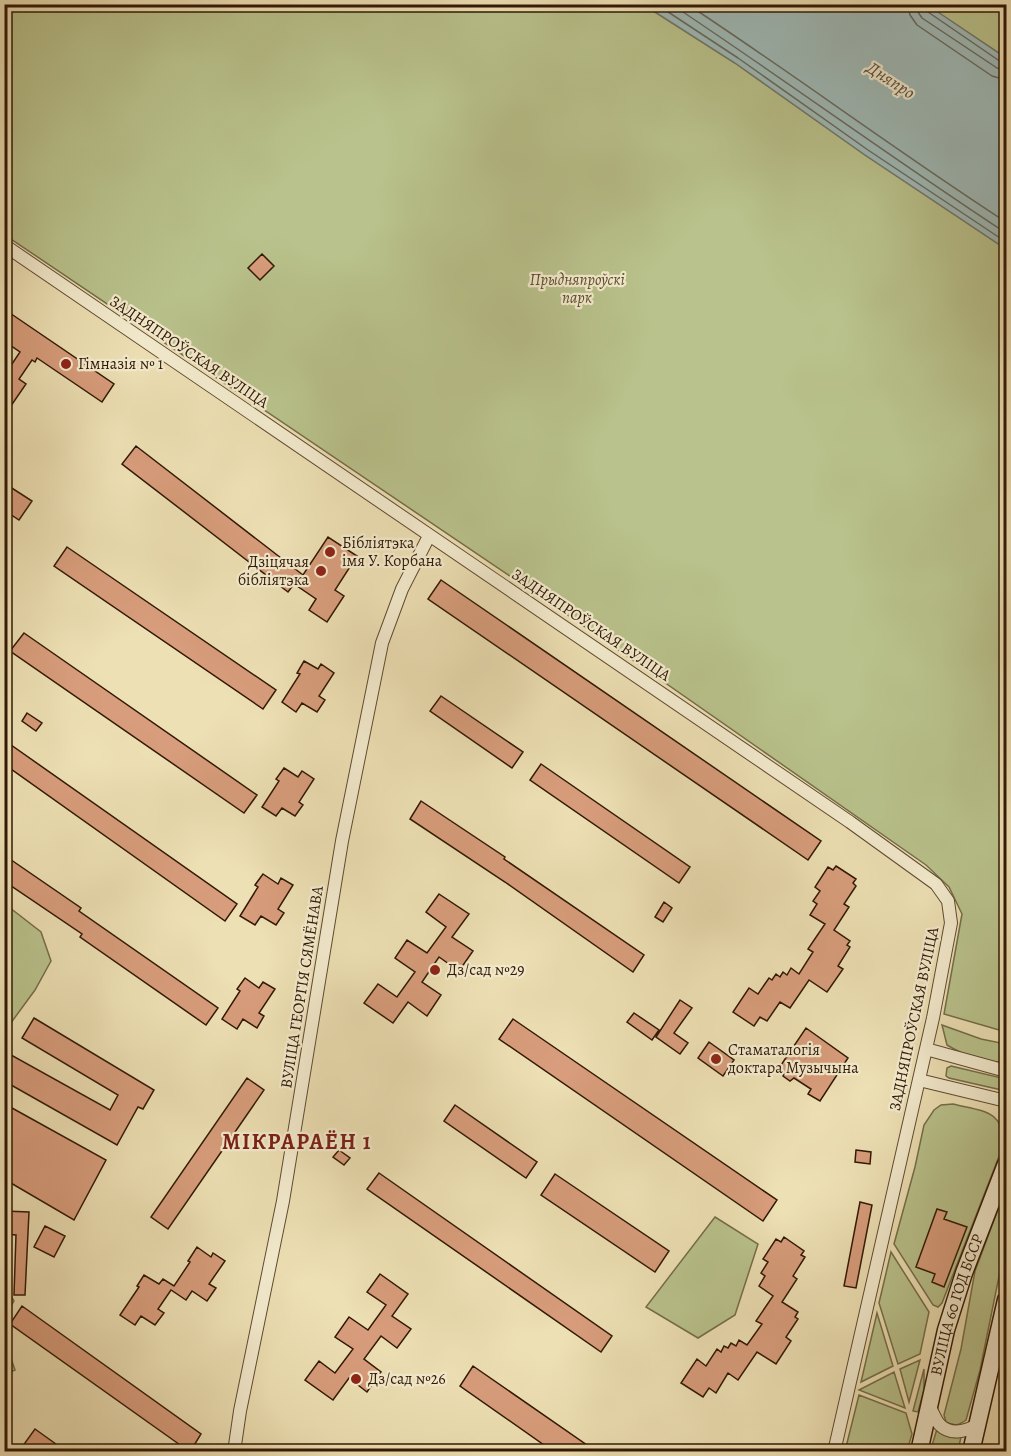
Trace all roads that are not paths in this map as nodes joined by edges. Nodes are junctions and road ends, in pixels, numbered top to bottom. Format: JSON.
{"nodes":[{"id":1,"x":4,"y":245,"type":"edge"},
{"id":2,"x":429,"y":536,"type":"junction"},
{"id":3,"x":926,"y":1049,"type":"junction"},
{"id":4,"x":1006,"y":1071,"type":"edge"},
{"id":5,"x":919,"y":1080,"type":"junction"},
{"id":6,"x":1006,"y":1101,"type":"edge"},
{"id":7,"x":1006,"y":1164,"type":"edge"},
{"id":8,"x":1006,"y":1300,"type":"edge"},
{"id":9,"x":930,"y":1407,"type":"junction"},
{"id":10,"x":978,"y":1424,"type":"junction"},
{"id":11,"x":234,"y":1452,"type":"edge"},
{"id":12,"x":834,"y":1452,"type":"edge"},
{"id":13,"x":919,"y":1452,"type":"edge"},
{"id":14,"x":971,"y":1452,"type":"edge"}],
"edges":[{"from":1,"to":2,"type":"street","name":"ЗАДНЯПРОЎСКАЯ ВУЛІЦА"},
{"from":2,"to":3,"type":"street","name":"ЗАДНЯПРОЎСКАЯ ВУЛІЦА"},
{"from":2,"to":11,"type":"street","name":"ВУЛІЦА ГЕОРГІЯ СЯМЁНАВА"},
{"from":3,"to":4,"type":"street"},
{"from":3,"to":5,"type":"street","name":"ЗАДНЯПРОЎСКАЯ ВУЛІЦА"},
{"from":5,"to":6,"type":"street"},
{"from":5,"to":12,"type":"street","name":"ЗАДНЯПРОЎСКАЯ ВУЛІЦА"},
{"from":7,"to":9,"type":"main road","name":"ВУЛІЦА 60 ГОД БССР"},
{"from":8,"to":10,"type":"main road"},
{"from":9,"to":10,"type":"street"},
{"from":9,"to":13,"type":"main road","name":"ВУЛІЦА 60 ГОД БССР"},
{"from":10,"to":14,"type":"main road"}]}
